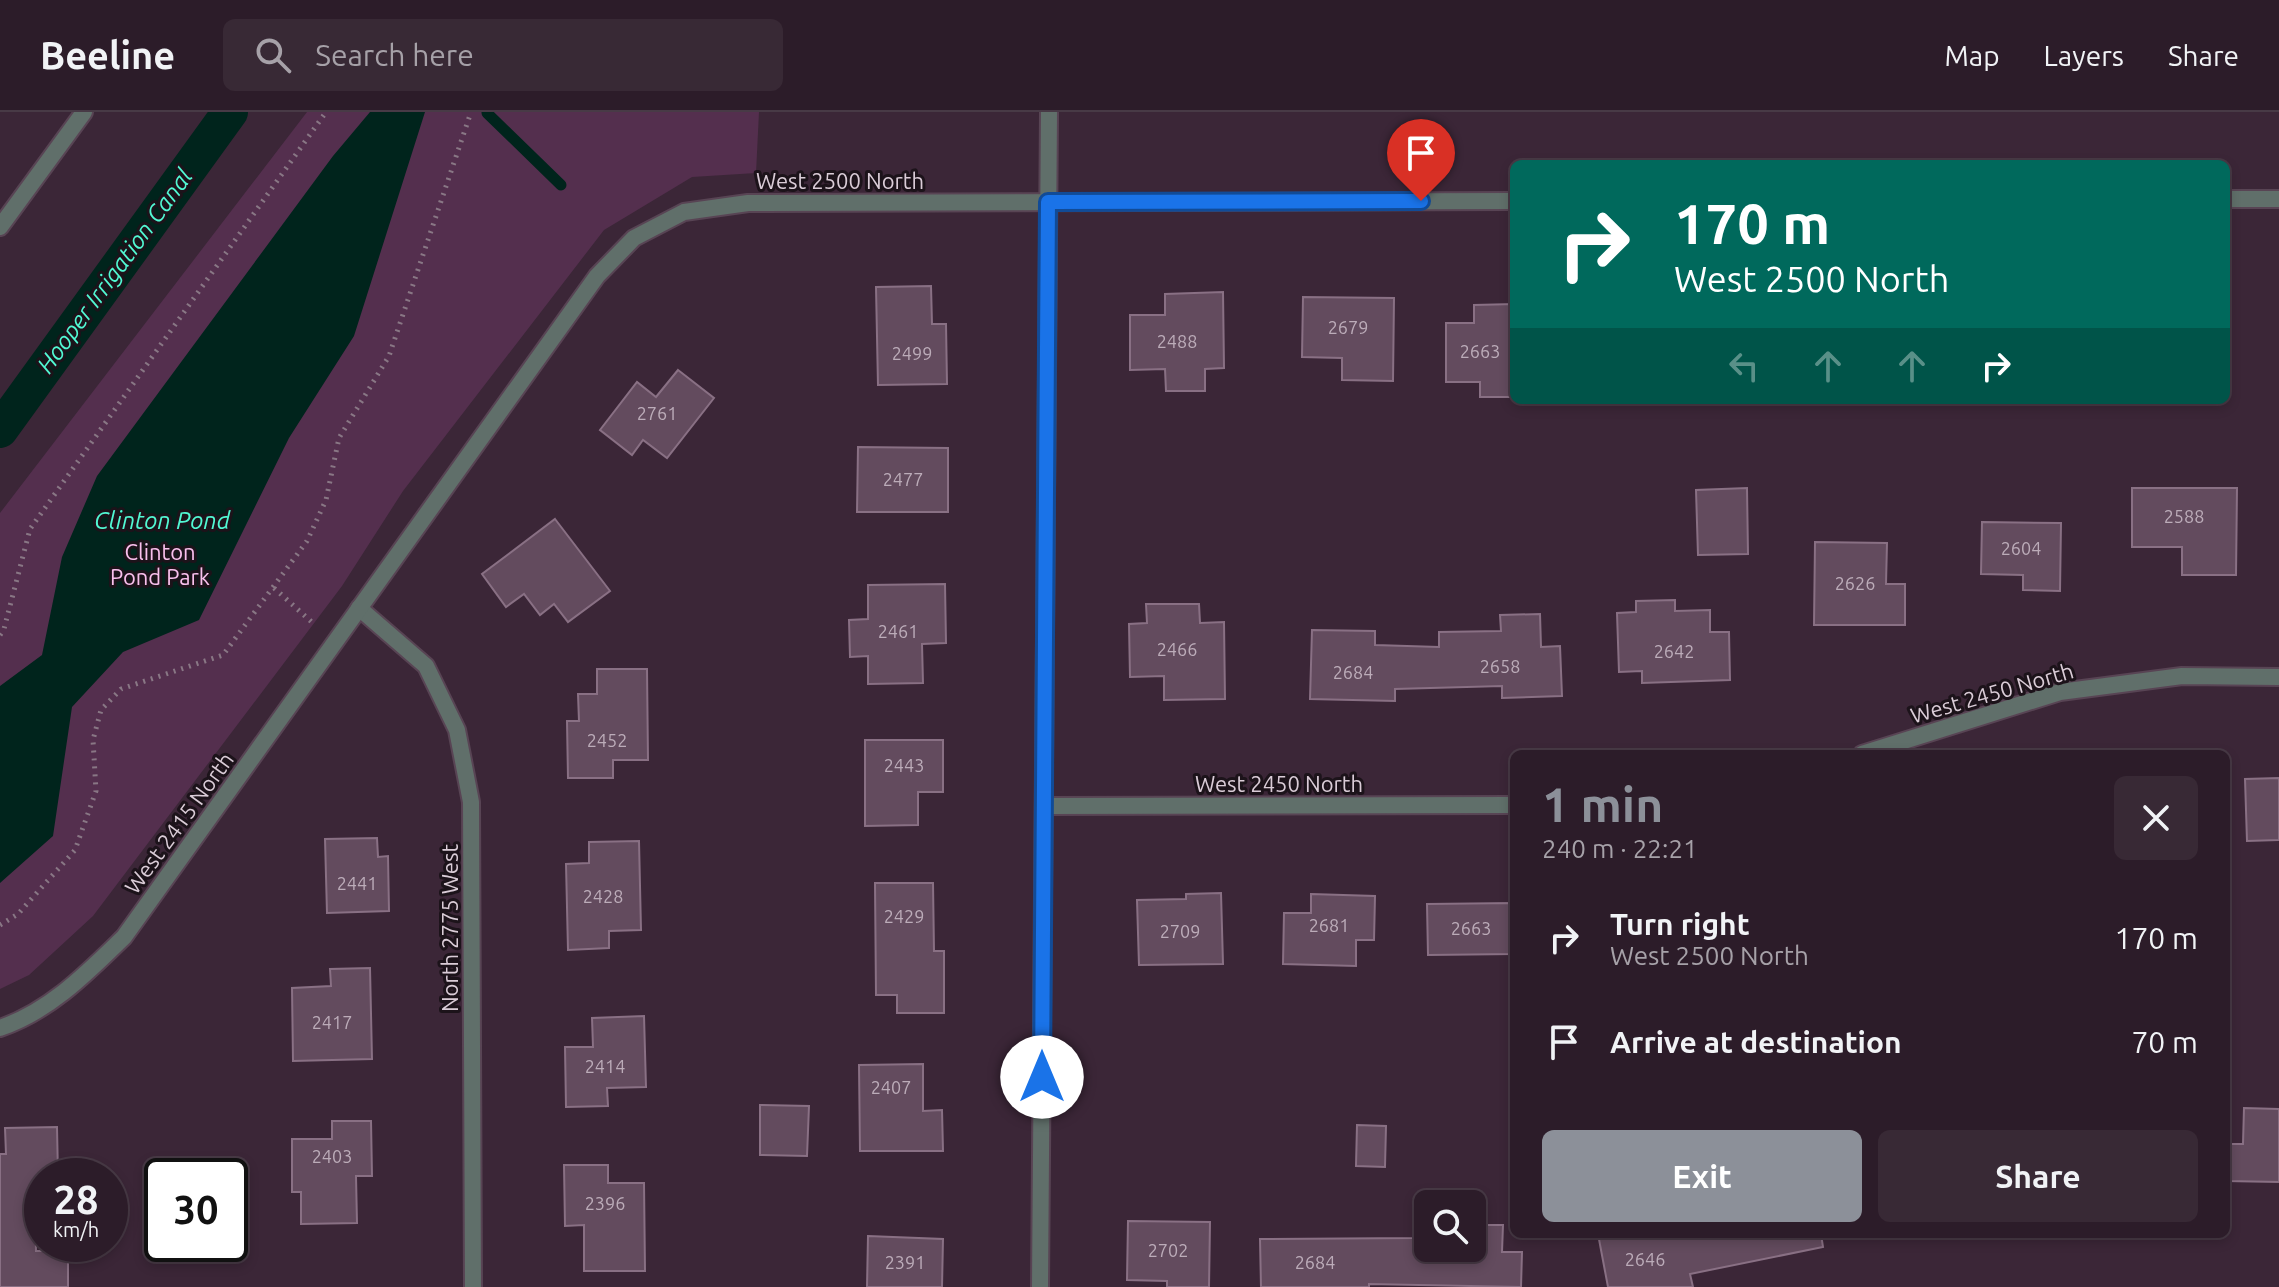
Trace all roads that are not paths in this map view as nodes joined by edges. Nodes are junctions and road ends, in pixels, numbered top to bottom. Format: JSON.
{"nodes":[{"id":1,"x":84,"y":112,"type":"edge"},
{"id":2,"x":1049,"y":112,"type":"edge"},
{"id":3,"x":2230,"y":199,"type":"edge"},
{"id":4,"x":2279,"y":199,"type":"edge"},
{"id":5,"x":1510,"y":201,"type":"edge"},
{"id":6,"x":1048,"y":202,"type":"junction"},
{"id":7,"x":0,"y":227,"type":"edge"},
{"id":8,"x":359,"y":608,"type":"junction"},
{"id":9,"x":2279,"y":677,"type":"edge"},
{"id":10,"x":1875,"y":750,"type":"edge"},
{"id":11,"x":1510,"y":805,"type":"edge"},
{"id":12,"x":1044,"y":806,"type":"junction"},
{"id":13,"x":0,"y":1028,"type":"edge"},
{"id":14,"x":473,"y":1287,"type":"edge"},
{"id":15,"x":1040,"y":1287,"type":"edge"}],
"edges":[{"from":1,"to":7,"type":"street"},
{"from":2,"to":6,"type":"street"},
{"from":3,"to":4,"type":"street"},
{"from":5,"to":6,"type":"street","name":"West 2500 North"},
{"from":6,"to":8,"type":"street","name":"West 2500 North"},
{"from":6,"to":12,"type":"street"},
{"from":8,"to":13,"type":"street","name":"West 2415 North"},
{"from":8,"to":14,"type":"street","name":"North 2775 West"},
{"from":9,"to":10,"type":"street","name":"West 2450 North"},
{"from":11,"to":12,"type":"street","name":"West 2450 North"},
{"from":12,"to":15,"type":"street"}]}
